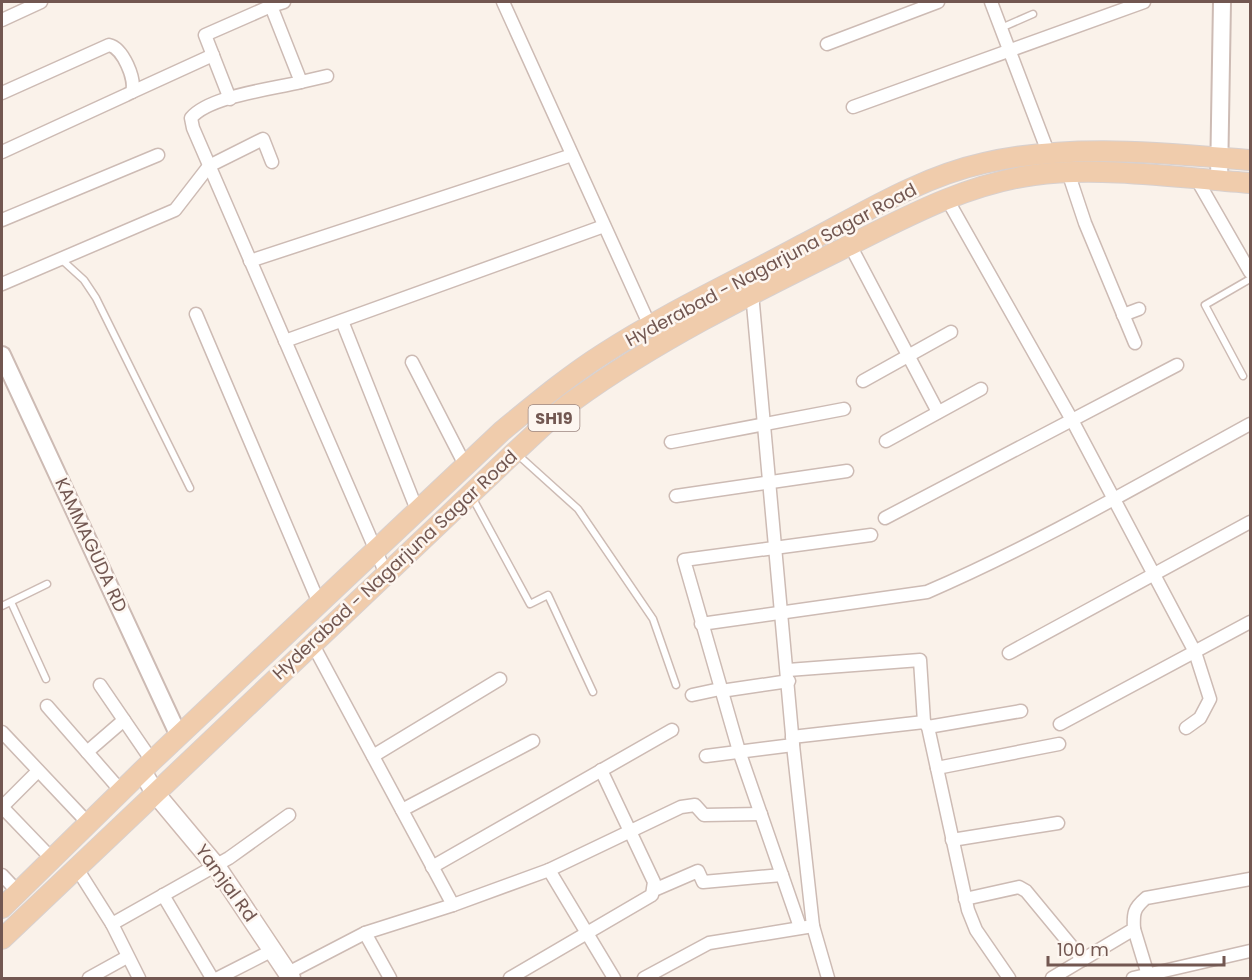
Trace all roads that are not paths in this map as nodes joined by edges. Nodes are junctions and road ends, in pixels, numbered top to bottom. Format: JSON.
{"nodes":[{"id":1,"x":41,"y":2,"type":"edge"},
{"id":2,"x":284,"y":2,"type":"edge"},
{"id":3,"x":503,"y":2,"type":"edge"},
{"id":4,"x":938,"y":2,"type":"edge"},
{"id":5,"x":991,"y":2,"type":"edge"},
{"id":6,"x":1144,"y":2,"type":"edge"},
{"id":7,"x":1222,"y":2,"type":"edge"},
{"id":8,"x":270,"y":4,"type":"edge"},
{"id":9,"x":1033,"y":14,"type":"dead end"},
{"id":10,"x":2,"y":20,"type":"edge"},
{"id":11,"x":1001,"y":28,"type":"junction"},
{"id":12,"x":827,"y":44,"type":"dead end"},
{"id":13,"x":1009,"y":52,"type":"junction"},
{"id":14,"x":213,"y":55,"type":"junction"},
{"id":15,"x":327,"y":76,"type":"dead end"},
{"id":16,"x":301,"y":82,"type":"junction"},
{"id":17,"x":132,"y":92,"type":"junction"},
{"id":18,"x":2,"y":93,"type":"edge"},
{"id":19,"x":230,"y":99,"type":"junction"},
{"id":20,"x":853,"y":107,"type":"dead end"},
{"id":21,"x":2,"y":152,"type":"edge"},
{"id":22,"x":1048,"y":152,"type":"junction"},
{"id":23,"x":158,"y":155,"type":"dead end"},
{"id":24,"x":573,"y":155,"type":"junction"},
{"id":25,"x":1220,"y":158,"type":"junction"},
{"id":26,"x":1251,"y":160,"type":"edge"},
{"id":27,"x":272,"y":162,"type":"dead end"},
{"id":28,"x":209,"y":166,"type":"junction"},
{"id":29,"x":1068,"y":172,"type":"junction"},
{"id":30,"x":1196,"y":178,"type":"junction"},
{"id":31,"x":1219,"y":180,"type":"junction"},
{"id":32,"x":1251,"y":183,"type":"edge"},
{"id":33,"x":947,"y":199,"type":"junction"},
{"id":34,"x":2,"y":220,"type":"edge"},
{"id":35,"x":604,"y":226,"type":"junction"},
{"id":36,"x":850,"y":245,"type":"junction"},
{"id":37,"x":62,"y":260,"type":"junction"},
{"id":38,"x":250,"y":261,"type":"junction"},
{"id":39,"x":1251,"y":272,"type":"edge"},
{"id":40,"x":1251,"y":279,"type":"edge"},
{"id":41,"x":2,"y":284,"type":"edge"},
{"id":42,"x":752,"y":293,"type":"junction"},
{"id":43,"x":1139,"y":309,"type":"dead end"},
{"id":44,"x":196,"y":314,"type":"dead end"},
{"id":45,"x":1124,"y":315,"type":"junction"},
{"id":46,"x":342,"y":321,"type":"junction"},
{"id":47,"x":650,"y":326,"type":"junction"},
{"id":48,"x":951,"y":332,"type":"dead end"},
{"id":49,"x":285,"y":341,"type":"junction"},
{"id":50,"x":1135,"y":343,"type":"dead end"},
{"id":51,"x":2,"y":355,"type":"edge"},
{"id":52,"x":907,"y":357,"type":"junction"},
{"id":53,"x":412,"y":362,"type":"dead end"},
{"id":54,"x":1177,"y":365,"type":"dead end"},
{"id":55,"x":1243,"y":376,"type":"dead end"},
{"id":56,"x":863,"y":381,"type":"dead end"},
{"id":57,"x":981,"y":389,"type":"dead end"},
{"id":58,"x":844,"y":409,"type":"dead end"},
{"id":59,"x":938,"y":412,"type":"junction"},
{"id":60,"x":1072,"y":420,"type":"junction"},
{"id":61,"x":765,"y":424,"type":"junction"},
{"id":62,"x":1251,"y":424,"type":"edge"},
{"id":63,"x":886,"y":441,"type":"dead end"},
{"id":64,"x":671,"y":442,"type":"dead end"},
{"id":65,"x":515,"y":452,"type":"junction"},
{"id":66,"x":465,"y":465,"type":"junction"},
{"id":67,"x":847,"y":471,"type":"dead end"},
{"id":68,"x":770,"y":481,"type":"junction"},
{"id":69,"x":190,"y":488,"type":"dead end"},
{"id":70,"x":471,"y":495,"type":"junction"},
{"id":71,"x":676,"y":496,"type":"dead end"},
{"id":72,"x":1114,"y":499,"type":"junction"},
{"id":73,"x":417,"y":510,"type":"junction"},
{"id":74,"x":885,"y":518,"type":"dead end"},
{"id":75,"x":1251,"y":522,"type":"edge"},
{"id":76,"x":871,"y":535,"type":"dead end"},
{"id":77,"x":776,"y":547,"type":"junction"},
{"id":78,"x":375,"y":553,"type":"junction"},
{"id":79,"x":386,"y":574,"type":"junction"},
{"id":80,"x":1155,"y":575,"type":"junction"},
{"id":81,"x":47,"y":584,"type":"dead end"},
{"id":82,"x":11,"y":602,"type":"junction"},
{"id":83,"x":319,"y":603,"type":"junction"},
{"id":84,"x":2,"y":606,"type":"edge"},
{"id":85,"x":783,"y":614,"type":"junction"},
{"id":86,"x":1251,"y":622,"type":"edge"},
{"id":87,"x":701,"y":624,"type":"junction"},
{"id":88,"x":312,"y":643,"type":"junction"},
{"id":89,"x":1196,"y":651,"type":"junction"},
{"id":90,"x":1009,"y":653,"type":"dead end"},
{"id":91,"x":788,"y":676,"type":"junction"},
{"id":92,"x":500,"y":679,"type":"dead end"},
{"id":93,"x":46,"y":680,"type":"dead end"},
{"id":94,"x":100,"y":685,"type":"dead end"},
{"id":95,"x":676,"y":685,"type":"dead end"},
{"id":96,"x":721,"y":690,"type":"junction"},
{"id":97,"x":593,"y":692,"type":"dead end"},
{"id":98,"x":692,"y":695,"type":"dead end"},
{"id":99,"x":47,"y":706,"type":"dead end"},
{"id":100,"x":1021,"y":711,"type":"dead end"},
{"id":101,"x":124,"y":720,"type":"junction"},
{"id":102,"x":926,"y":724,"type":"junction"},
{"id":103,"x":1060,"y":724,"type":"dead end"},
{"id":104,"x":1186,"y":728,"type":"dead end"},
{"id":105,"x":672,"y":730,"type":"dead end"},
{"id":106,"x":2,"y":732,"type":"edge"},
{"id":107,"x":179,"y":736,"type":"junction"},
{"id":108,"x":533,"y":741,"type":"dead end"},
{"id":109,"x":793,"y":741,"type":"junction"},
{"id":110,"x":1059,"y":744,"type":"dead end"},
{"id":111,"x":87,"y":752,"type":"junction"},
{"id":112,"x":739,"y":752,"type":"junction"},
{"id":113,"x":373,"y":756,"type":"junction"},
{"id":114,"x":706,"y":756,"type":"dead end"},
{"id":115,"x":147,"y":766,"type":"junction"},
{"id":116,"x":937,"y":768,"type":"junction"},
{"id":117,"x":601,"y":770,"type":"junction"},
{"id":118,"x":38,"y":771,"type":"junction"},
{"id":119,"x":121,"y":791,"type":"junction"},
{"id":120,"x":155,"y":793,"type":"junction"},
{"id":121,"x":2,"y":807,"type":"edge"},
{"id":122,"x":402,"y":810,"type":"junction"},
{"id":123,"x":761,"y":814,"type":"junction"},
{"id":124,"x":289,"y":815,"type":"dead end"},
{"id":125,"x":88,"y":823,"type":"junction"},
{"id":126,"x":1058,"y":823,"type":"dead end"},
{"id":127,"x":631,"y":833,"type":"junction"},
{"id":128,"x":952,"y":840,"type":"junction"},
{"id":129,"x":53,"y":860,"type":"junction"},
{"id":130,"x":216,"y":866,"type":"junction"},
{"id":131,"x":76,"y":867,"type":"junction"},
{"id":132,"x":432,"y":867,"type":"junction"},
{"id":133,"x":549,"y":870,"type":"junction"},
{"id":134,"x":2,"y":875,"type":"edge"},
{"id":135,"x":782,"y":875,"type":"junction"},
{"id":136,"x":1251,"y":879,"type":"edge"},
{"id":137,"x":654,"y":890,"type":"junction"},
{"id":138,"x":18,"y":892,"type":"junction"},
{"id":139,"x":163,"y":895,"type":"junction"},
{"id":140,"x":965,"y":899,"type":"junction"},
{"id":141,"x":453,"y":905,"type":"junction"},
{"id":142,"x":2,"y":908,"type":"edge"},
{"id":143,"x":112,"y":924,"type":"junction"},
{"id":144,"x":813,"y":926,"type":"junction"},
{"id":145,"x":800,"y":927,"type":"junction"},
{"id":146,"x":1134,"y":928,"type":"junction"},
{"id":147,"x":586,"y":932,"type":"junction"},
{"id":148,"x":365,"y":933,"type":"junction"},
{"id":149,"x":2,"y":939,"type":"edge"},
{"id":150,"x":273,"y":950,"type":"junction"},
{"id":151,"x":1251,"y":951,"type":"edge"},
{"id":152,"x":127,"y":957,"type":"junction"},
{"id":153,"x":1083,"y":960,"type":"junction"},
{"id":154,"x":1148,"y":975,"type":"junction"},
{"id":155,"x":289,"y":976,"type":"edge"},
{"id":156,"x":89,"y":978,"type":"edge"},
{"id":157,"x":139,"y":978,"type":"edge"},
{"id":158,"x":212,"y":978,"type":"edge"},
{"id":159,"x":218,"y":978,"type":"edge"},
{"id":160,"x":390,"y":978,"type":"edge"},
{"id":161,"x":510,"y":978,"type":"edge"},
{"id":162,"x":614,"y":978,"type":"edge"},
{"id":163,"x":644,"y":978,"type":"edge"},
{"id":164,"x":828,"y":978,"type":"edge"},
{"id":165,"x":1009,"y":978,"type":"edge"},
{"id":166,"x":1052,"y":978,"type":"edge"},
{"id":167,"x":1132,"y":978,"type":"edge"}],
"edges":[{"from":1,"to":10,"type":"street"},
{"from":2,"to":8,"type":"street"},
{"from":3,"to":24,"type":"street"},
{"from":4,"to":12,"type":"street"},
{"from":5,"to":11,"type":"street"},
{"from":6,"to":13,"type":"street"},
{"from":7,"to":25,"type":"street"},
{"from":8,"to":14,"type":"street"},
{"from":8,"to":16,"type":"street"},
{"from":9,"to":11,"type":"lane"},
{"from":11,"to":13,"type":"street"},
{"from":13,"to":20,"type":"street"},
{"from":13,"to":22,"type":"street"},
{"from":14,"to":17,"type":"street"},
{"from":14,"to":19,"type":"street"},
{"from":15,"to":16,"type":"street"},
{"from":16,"to":19,"type":"street"},
{"from":17,"to":18,"type":"street"},
{"from":17,"to":21,"type":"street"},
{"from":19,"to":28,"type":"street"},
{"from":22,"to":25,"type":"main road","name":"Hyderabad - Nagarjuna Sagar Road","number":"SH19"},
{"from":22,"to":47,"type":"main road","name":"Hyderabad - Nagarjuna Sagar Road","number":"SH19"},
{"from":23,"to":34,"type":"street"},
{"from":24,"to":35,"type":"street"},
{"from":24,"to":38,"type":"street"},
{"from":25,"to":26,"type":"main road","name":"Hyderabad - Nagarjuna Sagar Road","number":"SH19"},
{"from":25,"to":31,"type":"street"},
{"from":27,"to":28,"type":"street"},
{"from":28,"to":37,"type":"street"},
{"from":28,"to":38,"type":"street"},
{"from":29,"to":30,"type":"main road","name":"Hyderabad - Nagarjuna Sagar Road","number":"SH19"},
{"from":29,"to":33,"type":"main road","name":"Hyderabad - Nagarjuna Sagar Road","number":"SH19"},
{"from":29,"to":45,"type":"street"},
{"from":30,"to":31,"type":"main road","name":"Hyderabad - Nagarjuna Sagar Road","number":"SH19"},
{"from":30,"to":39,"type":"street"},
{"from":31,"to":32,"type":"main road","name":"Hyderabad - Nagarjuna Sagar Road","number":"SH19"},
{"from":33,"to":36,"type":"main road","name":"Hyderabad - Nagarjuna Sagar Road","number":"SH19"},
{"from":33,"to":60,"type":"street"},
{"from":35,"to":46,"type":"street"},
{"from":35,"to":47,"type":"street"},
{"from":36,"to":42,"type":"main road","name":"Hyderabad - Nagarjuna Sagar Road","number":"SH19"},
{"from":36,"to":52,"type":"street"},
{"from":37,"to":41,"type":"street"},
{"from":37,"to":69,"type":"lane"},
{"from":38,"to":49,"type":"street"},
{"from":40,"to":55,"type":"lane"},
{"from":42,"to":61,"type":"street"},
{"from":42,"to":65,"type":"main road","name":"Hyderabad - Nagarjuna Sagar Road","number":"SH19"},
{"from":43,"to":45,"type":"street"},
{"from":44,"to":83,"type":"street"},
{"from":45,"to":50,"type":"street"},
{"from":46,"to":49,"type":"street"},
{"from":46,"to":73,"type":"street"},
{"from":47,"to":66,"type":"main road","name":"Hyderabad - Nagarjuna Sagar Road","number":"SH19"},
{"from":48,"to":52,"type":"street"},
{"from":49,"to":78,"type":"street"},
{"from":51,"to":107,"type":"street","name":"KAMMAGUDA RD"},
{"from":52,"to":56,"type":"street"},
{"from":52,"to":59,"type":"street"},
{"from":53,"to":66,"type":"street"},
{"from":54,"to":60,"type":"street"},
{"from":57,"to":59,"type":"street"},
{"from":58,"to":61,"type":"street"},
{"from":59,"to":63,"type":"street"},
{"from":60,"to":72,"type":"street"},
{"from":60,"to":74,"type":"street"},
{"from":61,"to":64,"type":"street"},
{"from":61,"to":68,"type":"street"},
{"from":62,"to":72,"type":"street"},
{"from":65,"to":70,"type":"main road","name":"Hyderabad - Nagarjuna Sagar Road","number":"SH19"},
{"from":65,"to":95,"type":"lane"},
{"from":66,"to":73,"type":"main road","name":"Hyderabad - Nagarjuna Sagar Road","number":"SH19"},
{"from":67,"to":68,"type":"street"},
{"from":68,"to":71,"type":"street"},
{"from":68,"to":77,"type":"street"},
{"from":70,"to":79,"type":"main road","name":"Hyderabad - Nagarjuna Sagar Road","number":"SH19"},
{"from":70,"to":97,"type":"lane"},
{"from":72,"to":80,"type":"street"},
{"from":72,"to":85,"type":"street"},
{"from":73,"to":78,"type":"main road","name":"Hyderabad - Nagarjuna Sagar Road","number":"SH19"},
{"from":75,"to":80,"type":"street"},
{"from":76,"to":77,"type":"street"},
{"from":77,"to":85,"type":"street"},
{"from":77,"to":87,"type":"street"},
{"from":78,"to":79,"type":"street"},
{"from":78,"to":83,"type":"main road","name":"Hyderabad - Nagarjuna Sagar Road","number":"SH19"},
{"from":79,"to":88,"type":"main road","name":"Hyderabad - Nagarjuna Sagar Road","number":"SH19"},
{"from":80,"to":89,"type":"street"},
{"from":80,"to":90,"type":"street"},
{"from":81,"to":82,"type":"lane"},
{"from":82,"to":84,"type":"lane"},
{"from":82,"to":93,"type":"lane"},
{"from":83,"to":107,"type":"main road","name":"Hyderabad - Nagarjuna Sagar Road","number":"SH19"},
{"from":85,"to":87,"type":"street"},
{"from":85,"to":91,"type":"street"},
{"from":86,"to":89,"type":"street"},
{"from":87,"to":96,"type":"street"},
{"from":88,"to":113,"type":"street"},
{"from":88,"to":120,"type":"main road","name":"Hyderabad - Nagarjuna Sagar Road","number":"SH19"},
{"from":89,"to":103,"type":"street"},
{"from":89,"to":104,"type":"street"},
{"from":91,"to":96,"type":"street"},
{"from":91,"to":102,"type":"street"},
{"from":91,"to":109,"type":"street"},
{"from":92,"to":113,"type":"street"},
{"from":94,"to":101,"type":"street"},
{"from":96,"to":98,"type":"street"},
{"from":96,"to":112,"type":"street"},
{"from":99,"to":111,"type":"street"},
{"from":100,"to":102,"type":"street"},
{"from":101,"to":111,"type":"street"},
{"from":101,"to":115,"type":"street"},
{"from":102,"to":109,"type":"street"},
{"from":102,"to":116,"type":"street"},
{"from":105,"to":117,"type":"street"},
{"from":106,"to":118,"type":"street"},
{"from":107,"to":115,"type":"main road","name":"Hyderabad - Nagarjuna Sagar Road","number":"SH19"},
{"from":108,"to":122,"type":"street"},
{"from":109,"to":112,"type":"street"},
{"from":109,"to":144,"type":"street"},
{"from":110,"to":116,"type":"street"},
{"from":111,"to":119,"type":"street"},
{"from":112,"to":114,"type":"street"},
{"from":112,"to":123,"type":"street"},
{"from":113,"to":122,"type":"street"},
{"from":115,"to":119,"type":"main road","name":"Hyderabad - Nagarjuna Sagar Road","number":"SH19"},
{"from":115,"to":120,"type":"main road","name":"Yamjal Rd"},
{"from":116,"to":128,"type":"street"},
{"from":117,"to":127,"type":"street"},
{"from":117,"to":132,"type":"street"},
{"from":118,"to":121,"type":"street"},
{"from":118,"to":125,"type":"street"},
{"from":119,"to":125,"type":"main road","name":"Hyderabad - Nagarjuna Sagar Road","number":"SH19"},
{"from":120,"to":130,"type":"main road","name":"Yamjal Rd"},
{"from":120,"to":131,"type":"main road","name":"Hyderabad - Nagarjuna Sagar Road","number":"SH19"},
{"from":121,"to":129,"type":"street"},
{"from":122,"to":132,"type":"street"},
{"from":123,"to":127,"type":"street"},
{"from":123,"to":135,"type":"street"},
{"from":124,"to":130,"type":"street"},
{"from":125,"to":129,"type":"main road","name":"Hyderabad - Nagarjuna Sagar Road","number":"SH19"},
{"from":126,"to":128,"type":"street"},
{"from":127,"to":133,"type":"street"},
{"from":127,"to":137,"type":"street"},
{"from":128,"to":140,"type":"street"},
{"from":129,"to":138,"type":"main road","name":"Hyderabad - Nagarjuna Sagar Road","number":"SH19"},
{"from":130,"to":139,"type":"street"},
{"from":130,"to":150,"type":"main road","name":"Yamjal Rd"},
{"from":131,"to":143,"type":"street"},
{"from":131,"to":149,"type":"main road","name":"Hyderabad - Nagarjuna Sagar Road","number":"SH19"},
{"from":132,"to":141,"type":"street"},
{"from":133,"to":141,"type":"street"},
{"from":133,"to":147,"type":"street"},
{"from":134,"to":138,"type":"street"},
{"from":135,"to":137,"type":"street"},
{"from":135,"to":145,"type":"street"},
{"from":136,"to":146,"type":"street"},
{"from":137,"to":147,"type":"street"},
{"from":138,"to":142,"type":"main road","name":"Hyderabad - Nagarjuna Sagar Road","number":"SH19"},
{"from":139,"to":143,"type":"street"},
{"from":139,"to":158,"type":"street"},
{"from":140,"to":153,"type":"street"},
{"from":140,"to":165,"type":"street"},
{"from":141,"to":148,"type":"street"},
{"from":143,"to":152,"type":"street"},
{"from":144,"to":145,"type":"street"},
{"from":144,"to":164,"type":"street"},
{"from":145,"to":163,"type":"street"},
{"from":146,"to":153,"type":"street"},
{"from":146,"to":154,"type":"street"},
{"from":147,"to":161,"type":"street"},
{"from":147,"to":162,"type":"street"},
{"from":148,"to":155,"type":"street"},
{"from":148,"to":160,"type":"street"},
{"from":150,"to":155,"type":"main road","name":"Yamjal Rd"},
{"from":150,"to":159,"type":"street"},
{"from":151,"to":154,"type":"street"},
{"from":152,"to":156,"type":"street"},
{"from":152,"to":157,"type":"street"},
{"from":153,"to":166,"type":"street"},
{"from":154,"to":167,"type":"street"}]}
